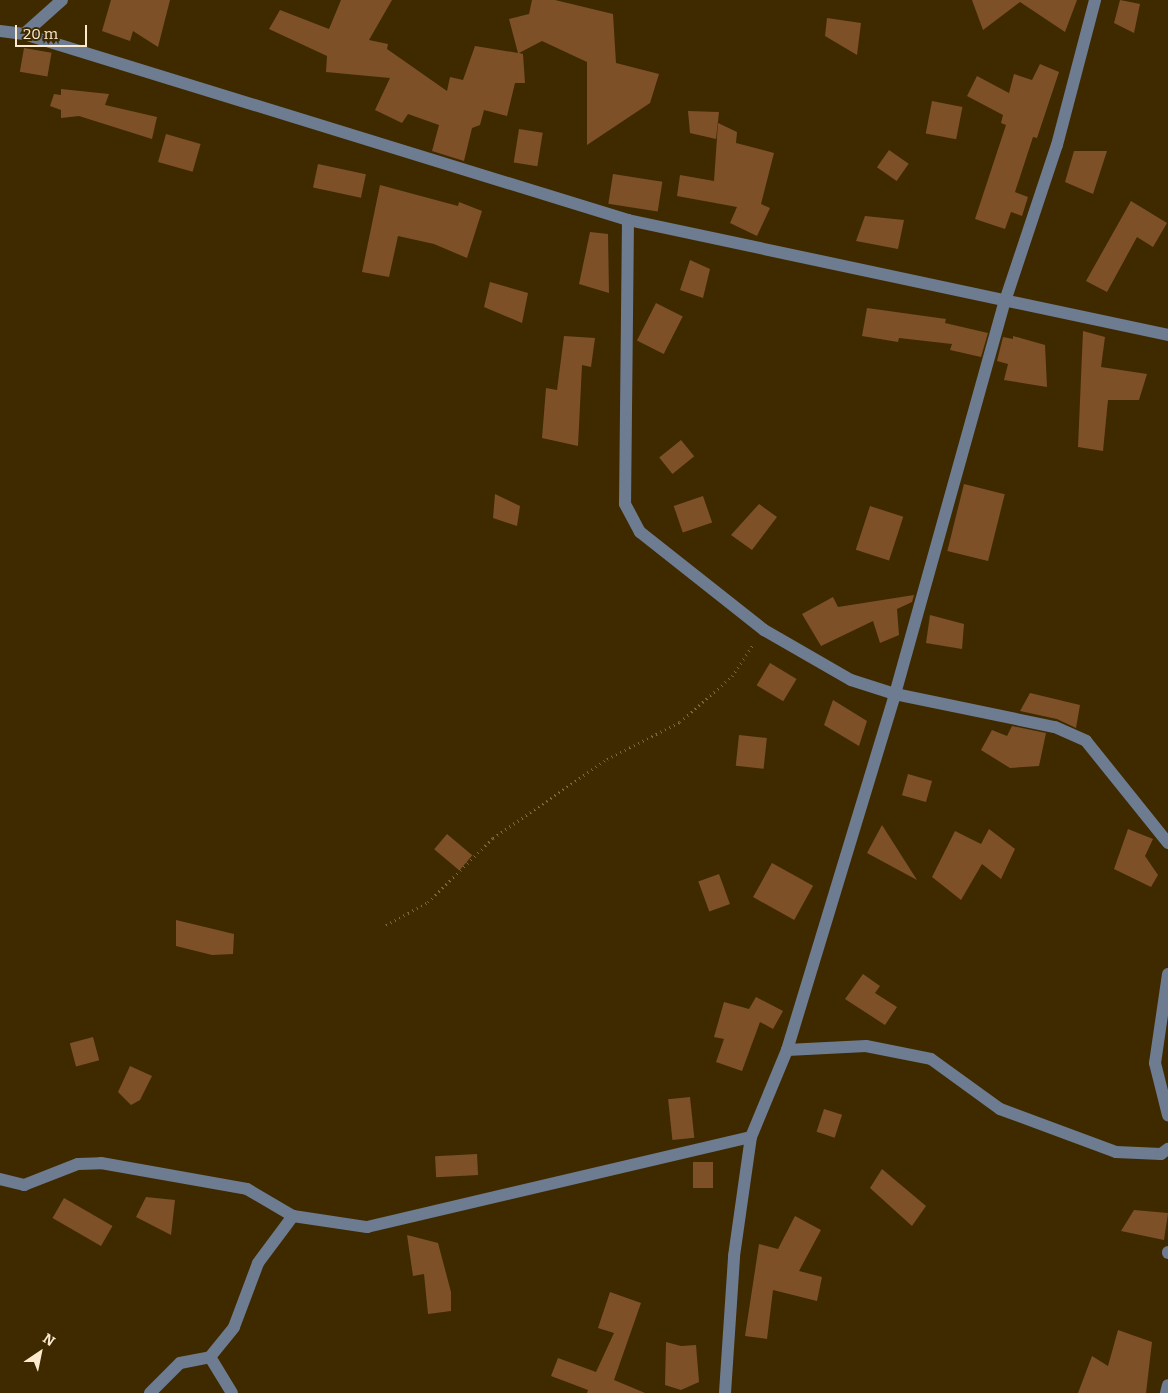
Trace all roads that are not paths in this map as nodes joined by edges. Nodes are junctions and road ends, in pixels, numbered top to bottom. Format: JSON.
{"nodes":[{"id":1,"x":62,"y":0,"type":"edge"},
{"id":2,"x":1095,"y":0,"type":"edge"},
{"id":3,"x":0,"y":31,"type":"edge"},
{"id":4,"x":24,"y":34,"type":"junction"},
{"id":5,"x":628,"y":220,"type":"junction"},
{"id":6,"x":1005,"y":301,"type":"junction"},
{"id":7,"x":1168,"y":335,"type":"edge"},
{"id":8,"x":896,"y":694,"type":"junction"},
{"id":9,"x":1168,"y":843,"type":"edge"},
{"id":10,"x":1168,"y":974,"type":"edge"},
{"id":11,"x":787,"y":1050,"type":"junction"},
{"id":12,"x":1168,"y":1115,"type":"edge"},
{"id":13,"x":751,"y":1137,"type":"junction"},
{"id":14,"x":1168,"y":1150,"type":"edge"},
{"id":15,"x":0,"y":1179,"type":"edge"},
{"id":16,"x":293,"y":1216,"type":"junction"},
{"id":17,"x":210,"y":1357,"type":"junction"},
{"id":18,"x":1168,"y":1386,"type":"edge"},
{"id":19,"x":150,"y":1393,"type":"edge"},
{"id":20,"x":232,"y":1393,"type":"edge"},
{"id":21,"x":725,"y":1393,"type":"edge"},
{"id":22,"x":1166,"y":1393,"type":"edge"}],
"edges":[{"from":1,"to":4,"type":"street"},
{"from":2,"to":6,"type":"street"},
{"from":3,"to":4,"type":"street"},
{"from":4,"to":5,"type":"street"},
{"from":5,"to":6,"type":"street"},
{"from":5,"to":8,"type":"street"},
{"from":6,"to":7,"type":"street"},
{"from":6,"to":8,"type":"street"},
{"from":8,"to":9,"type":"street"},
{"from":8,"to":11,"type":"street"},
{"from":10,"to":12,"type":"street"},
{"from":11,"to":13,"type":"street"},
{"from":11,"to":14,"type":"street"},
{"from":13,"to":16,"type":"street"},
{"from":13,"to":21,"type":"street"},
{"from":15,"to":16,"type":"street"},
{"from":16,"to":17,"type":"street"},
{"from":17,"to":19,"type":"street"},
{"from":17,"to":20,"type":"street"},
{"from":18,"to":22,"type":"street"}]}
